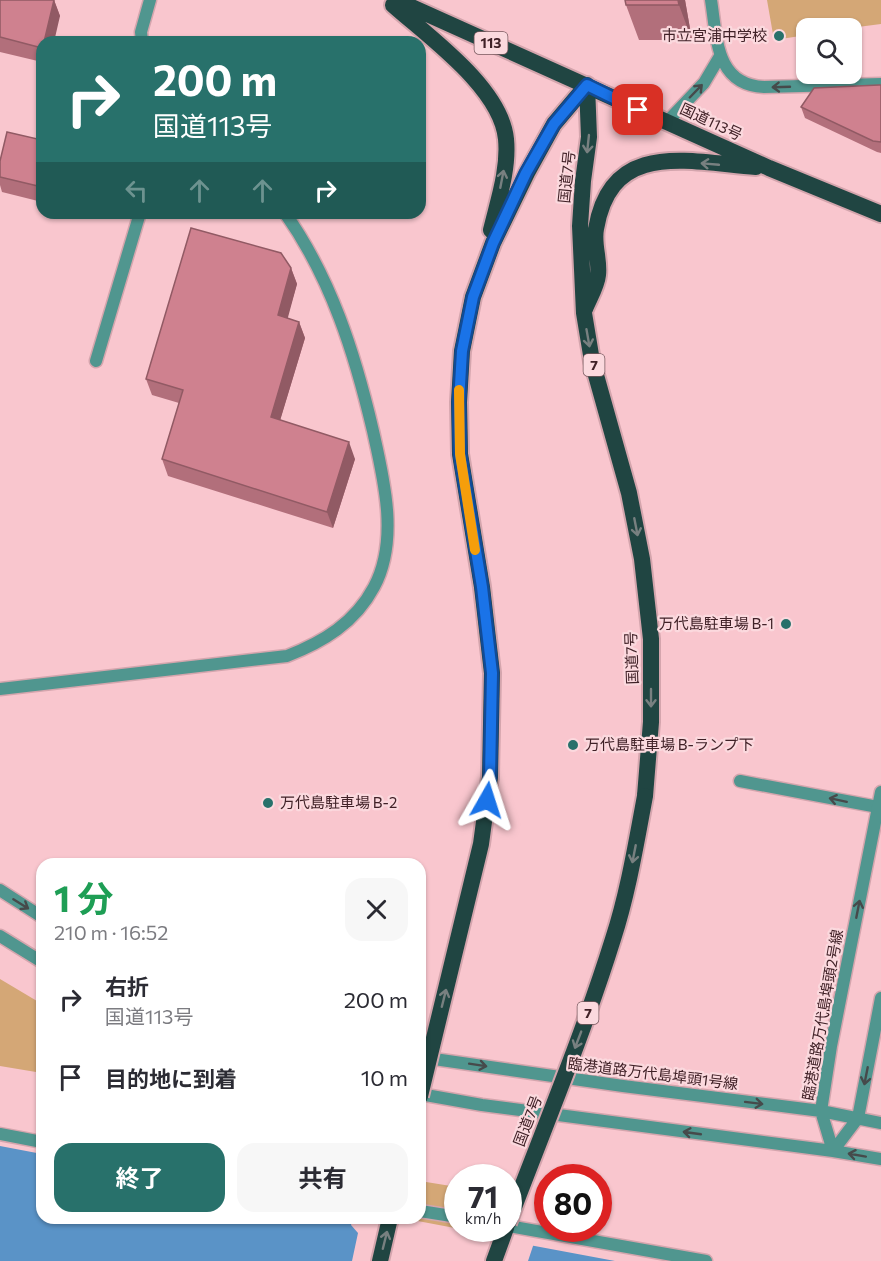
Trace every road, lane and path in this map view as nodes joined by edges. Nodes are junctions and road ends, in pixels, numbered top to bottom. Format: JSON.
{"nodes":[{"id":1,"x":150,"y":0,"type":"edge"},
{"id":2,"x":388,"y":0,"type":"edge"},
{"id":3,"x":396,"y":0,"type":"edge"},
{"id":4,"x":711,"y":0,"type":"edge"},
{"id":5,"x":141,"y":36,"type":"edge"},
{"id":6,"x":720,"y":56,"type":"junction"},
{"id":7,"x":881,"y":84,"type":"edge"},
{"id":8,"x":587,"y":85,"type":"junction"},
{"id":9,"x":667,"y":122,"type":"junction"},
{"id":10,"x":769,"y":168,"type":"junction"},
{"id":11,"x":881,"y":214,"type":"edge"},
{"id":12,"x":138,"y":219,"type":"edge"},
{"id":13,"x":289,"y":219,"type":"edge"},
{"id":14,"x":473,"y":297,"type":"junction"},
{"id":15,"x":584,"y":313,"type":"junction"},
{"id":16,"x":96,"y":361,"type":"dead end"},
{"id":17,"x":0,"y":689,"type":"edge"},
{"id":18,"x":740,"y":781,"type":"dead end"},
{"id":19,"x":881,"y":792,"type":"edge"},
{"id":20,"x":878,"y":807,"type":"junction"},
{"id":21,"x":0,"y":890,"type":"edge"},
{"id":22,"x":36,"y":913,"type":"edge"},
{"id":23,"x":0,"y":936,"type":"edge"},
{"id":24,"x":36,"y":958,"type":"edge"},
{"id":25,"x":881,"y":998,"type":"edge"},
{"id":26,"x":426,"y":1058,"type":"edge"},
{"id":27,"x":426,"y":1070,"type":"edge"},
{"id":28,"x":426,"y":1096,"type":"edge"},
{"id":29,"x":821,"y":1111,"type":"junction"},
{"id":30,"x":858,"y":1119,"type":"junction"},
{"id":31,"x":881,"y":1123,"type":"edge"},
{"id":32,"x":0,"y":1134,"type":"edge"},
{"id":33,"x":36,"y":1141,"type":"edge"},
{"id":34,"x":833,"y":1151,"type":"junction"},
{"id":35,"x":881,"y":1160,"type":"edge"},
{"id":36,"x":522,"y":1189,"type":"edge"},
{"id":37,"x":426,"y":1212,"type":"edge"},
{"id":38,"x":444,"y":1215,"type":"edge"},
{"id":39,"x":389,"y":1224,"type":"edge"},
{"id":40,"x":522,"y":1228,"type":"edge"},
{"id":41,"x":502,"y":1242,"type":"edge"},
{"id":42,"x":380,"y":1261,"type":"edge"},
{"id":43,"x":494,"y":1261,"type":"edge"},
{"id":44,"x":706,"y":1261,"type":"edge"}],
"edges":[{"from":1,"to":5,"type":"street"},
{"from":14,"to":2,"type":"highway","one_way":true},
{"from":3,"to":8,"type":"highway","name":"国道113号","number":"113"},
{"from":4,"to":6,"type":"street"},
{"from":7,"to":6,"type":"street","one_way":true},
{"from":9,"to":6,"type":"street","one_way":true},
{"from":8,"to":9,"type":"highway","name":"国道113号","number":"113"},
{"from":8,"to":14,"type":"highway","name":"国道7号"},
{"from":8,"to":15,"type":"highway","name":"国道7号","number":"7","one_way":true},
{"from":9,"to":10,"type":"highway","name":"国道113号","number":"113"},
{"from":10,"to":11,"type":"highway","name":"国道113号","number":"113"},
{"from":10,"to":15,"type":"highway","one_way":true},
{"from":12,"to":16,"type":"street"},
{"from":13,"to":17,"type":"street"},
{"from":27,"to":14,"type":"highway","name":"国道7号","one_way":true,"bridge":true},
{"from":15,"to":36,"type":"highway","name":"国道7号","number":"7","one_way":true,"bridge":true},
{"from":20,"to":18,"type":"street","one_way":true},
{"from":19,"to":20,"type":"street","name":"臨港道路万代島埠頭2号線"},
{"from":29,"to":20,"type":"street","name":"臨港道路万代島埠頭2号線","one_way":true},
{"from":21,"to":22,"type":"street","one_way":true},
{"from":23,"to":24,"type":"street"},
{"from":25,"to":30,"type":"street","one_way":true},
{"from":26,"to":29,"type":"street","name":"臨港道路万代島埠頭1号線","one_way":true},
{"from":34,"to":28,"type":"street","one_way":true},
{"from":29,"to":30,"type":"street","name":"臨港道路万代島埠頭1号線"},
{"from":29,"to":34,"type":"street","name":"臨港道路万代島埠頭2号線"},
{"from":30,"to":31,"type":"street","name":"臨港道路万代島埠頭1号線"},
{"from":30,"to":34,"type":"street"},
{"from":32,"to":33,"type":"street"},
{"from":35,"to":34,"type":"street","one_way":true},
{"from":37,"to":38,"type":"street"},
{"from":42,"to":39,"type":"highway","one_way":true},
{"from":40,"to":44,"type":"street"},
{"from":41,"to":43,"type":"highway","name":"国道7号","number":"7"}]}
